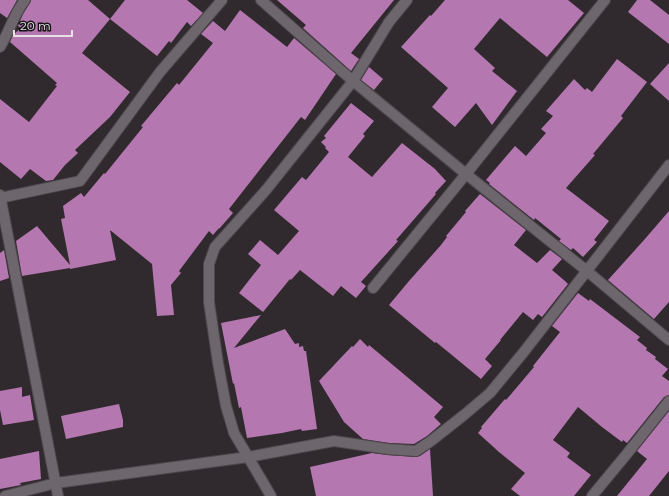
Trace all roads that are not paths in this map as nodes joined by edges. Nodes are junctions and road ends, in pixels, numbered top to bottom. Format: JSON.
{"nodes":[{"id":1,"x":25,"y":0,"type":"edge"},
{"id":2,"x":222,"y":0,"type":"edge"},
{"id":3,"x":261,"y":0,"type":"edge"},
{"id":4,"x":407,"y":0,"type":"edge"},
{"id":5,"x":605,"y":0,"type":"edge"},
{"id":6,"x":0,"y":47,"type":"edge"},
{"id":7,"x":353,"y":81,"type":"junction"},
{"id":8,"x":669,"y":165,"type":"edge"},
{"id":9,"x":466,"y":174,"type":"junction"},
{"id":10,"x":0,"y":197,"type":"edge"},
{"id":11,"x":587,"y":271,"type":"junction"},
{"id":12,"x":373,"y":288,"type":"dead end"},
{"id":13,"x":669,"y":340,"type":"edge"},
{"id":14,"x":669,"y":401,"type":"edge"},
{"id":15,"x":248,"y":457,"type":"junction"},
{"id":16,"x":56,"y":483,"type":"junction"},
{"id":17,"x":5,"y":496,"type":"edge"},
{"id":18,"x":58,"y":496,"type":"edge"},
{"id":19,"x":271,"y":496,"type":"edge"},
{"id":20,"x":592,"y":496,"type":"edge"}],
"edges":[{"from":1,"to":6,"type":"street"},
{"from":2,"to":10,"type":"street"},
{"from":3,"to":7,"type":"street"},
{"from":4,"to":7,"type":"street"},
{"from":5,"to":9,"type":"street"},
{"from":7,"to":9,"type":"street"},
{"from":7,"to":15,"type":"street"},
{"from":8,"to":11,"type":"street"},
{"from":9,"to":11,"type":"street"},
{"from":9,"to":12,"type":"street"},
{"from":10,"to":16,"type":"street"},
{"from":11,"to":13,"type":"street"},
{"from":11,"to":15,"type":"street"},
{"from":14,"to":20,"type":"street"},
{"from":15,"to":16,"type":"street"},
{"from":15,"to":19,"type":"street"},
{"from":16,"to":17,"type":"street"},
{"from":16,"to":18,"type":"street"}]}
